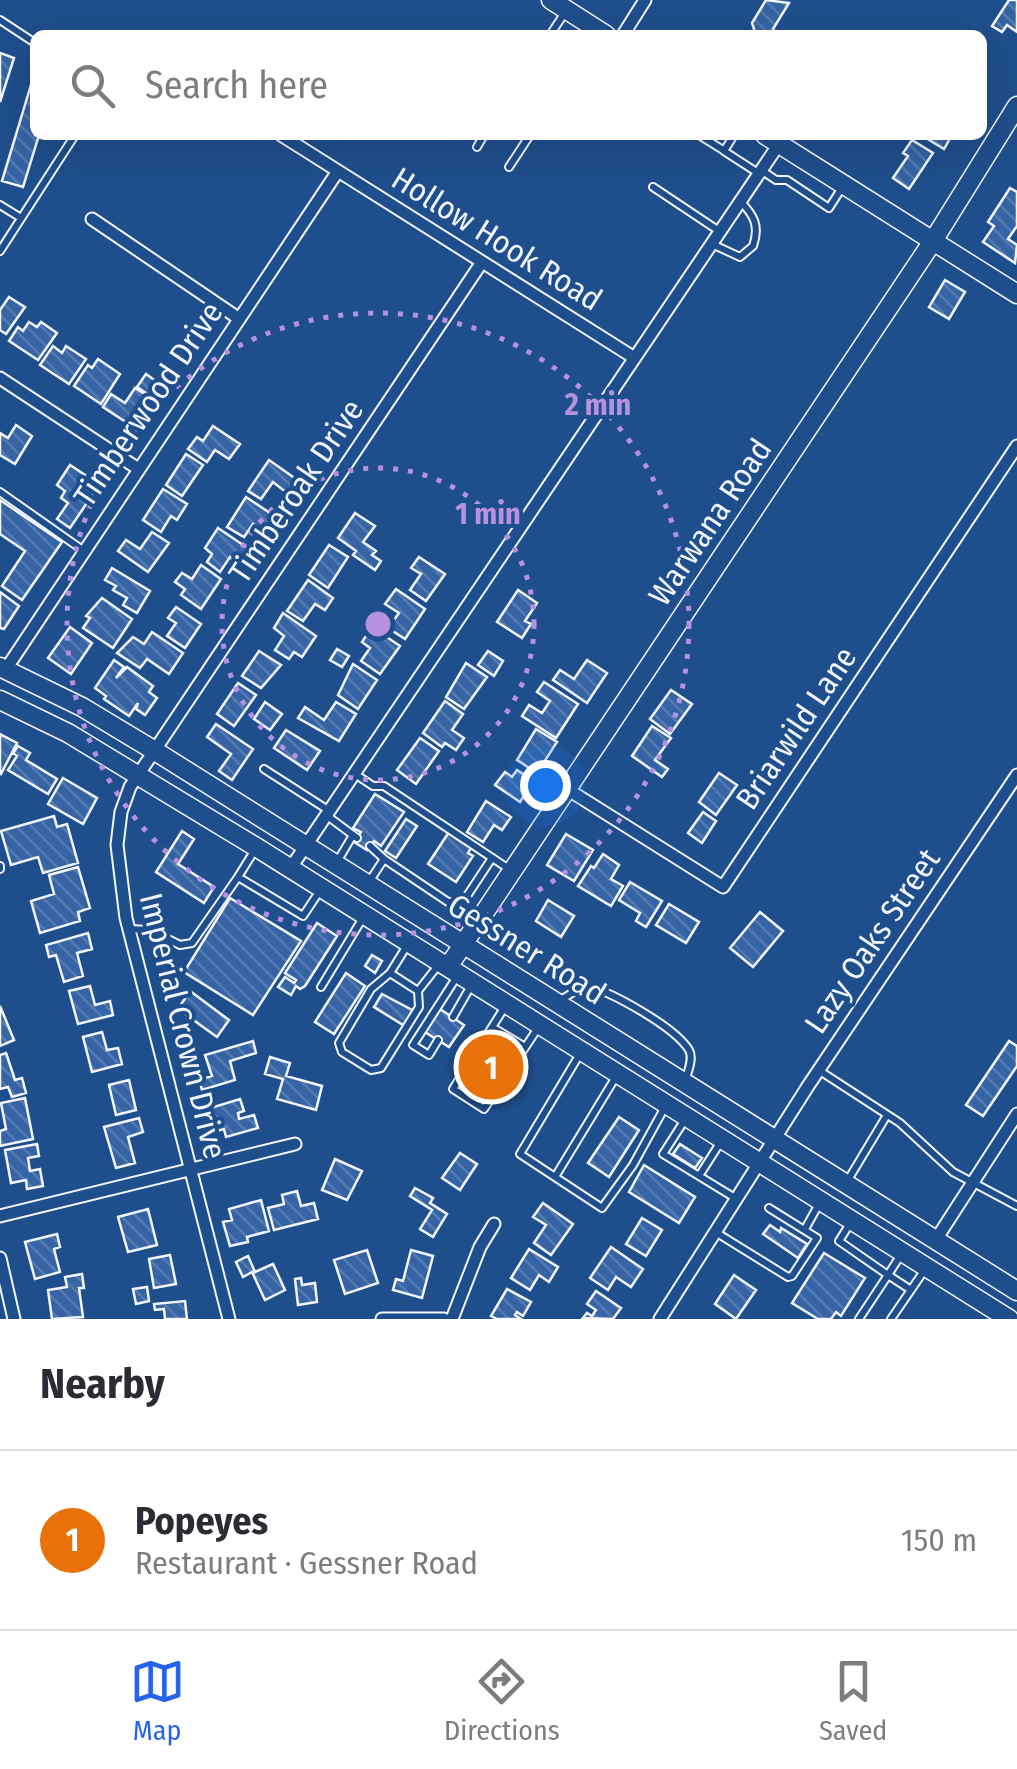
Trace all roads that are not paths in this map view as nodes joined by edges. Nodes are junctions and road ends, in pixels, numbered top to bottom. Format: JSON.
{"nodes":[{"id":1,"x":645,"y":0,"type":"edge"},
{"id":2,"x":559,"y":5,"type":"edge"},
{"id":3,"x":0,"y":20,"type":"edge"},
{"id":4,"x":552,"y":30,"type":"edge"},
{"id":5,"x":596,"y":30,"type":"edge"},
{"id":6,"x":627,"y":30,"type":"edge"},
{"id":7,"x":30,"y":40,"type":"edge"},
{"id":8,"x":1017,"y":106,"type":"edge"},
{"id":9,"x":71,"y":140,"type":"edge"},
{"id":10,"x":289,"y":140,"type":"edge"},
{"id":11,"x":481,"y":140,"type":"edge"},
{"id":12,"x":527,"y":140,"type":"edge"},
{"id":13,"x":707,"y":140,"type":"edge"},
{"id":14,"x":731,"y":140,"type":"edge"},
{"id":15,"x":772,"y":140,"type":"edge"},
{"id":16,"x":477,"y":146,"type":"dead end"},
{"id":17,"x":724,"y":151,"type":"junction"},
{"id":18,"x":509,"y":166,"type":"dead end"},
{"id":19,"x":338,"y":171,"type":"junction"},
{"id":20,"x":760,"y":172,"type":"junction"},
{"id":21,"x":844,"y":185,"type":"junction"},
{"id":22,"x":653,"y":187,"type":"dead end"},
{"id":23,"x":740,"y":202,"type":"junction"},
{"id":24,"x":0,"y":204,"type":"edge"},
{"id":25,"x":21,"y":218,"type":"junction"},
{"id":26,"x":92,"y":219,"type":"dead end"},
{"id":27,"x":719,"y":231,"type":"junction"},
{"id":28,"x":933,"y":241,"type":"junction"},
{"id":29,"x":711,"y":243,"type":"junction"},
{"id":30,"x":0,"y":251,"type":"edge"},
{"id":31,"x":482,"y":262,"type":"junction"},
{"id":32,"x":1017,"y":294,"type":"edge"},
{"id":33,"x":238,"y":318,"type":"junction"},
{"id":34,"x":632,"y":357,"type":"junction"},
{"id":35,"x":0,"y":378,"type":"edge"},
{"id":36,"x":1017,"y":446,"type":"edge"},
{"id":37,"x":137,"y":468,"type":"junction"},
{"id":38,"x":0,"y":492,"type":"edge"},
{"id":39,"x":84,"y":550,"type":"junction"},
{"id":40,"x":2,"y":671,"type":"edge"},
{"id":41,"x":0,"y":700,"type":"edge"},
{"id":42,"x":155,"y":750,"type":"junction"},
{"id":43,"x":264,"y":769,"type":"dead end"},
{"id":44,"x":354,"y":774,"type":"junction"},
{"id":45,"x":138,"y":775,"type":"junction"},
{"id":46,"x":1017,"y":775,"type":"edge"},
{"id":47,"x":568,"y":789,"type":"junction"},
{"id":48,"x":328,"y":813,"type":"junction"},
{"id":49,"x":307,"y":844,"type":"junction"},
{"id":50,"x":370,"y":846,"type":"dead end"},
{"id":51,"x":256,"y":847,"type":"junction"},
{"id":52,"x":492,"y":858,"type":"junction"},
{"id":53,"x":384,"y":860,"type":"junction"},
{"id":54,"x":336,"y":863,"type":"junction"},
{"id":55,"x":290,"y":868,"type":"junction"},
{"id":56,"x":513,"y":871,"type":"junction"},
{"id":57,"x":238,"y":877,"type":"junction"},
{"id":58,"x":368,"y":884,"type":"junction"},
{"id":59,"x":322,"y":888,"type":"junction"},
{"id":60,"x":463,"y":902,"type":"junction"},
{"id":61,"x":365,"y":915,"type":"junction"},
{"id":62,"x":484,"y":916,"type":"junction"},
{"id":63,"x":129,"y":930,"type":"junction"},
{"id":64,"x":460,"y":942,"type":"junction"},
{"id":65,"x":409,"y":943,"type":"junction"},
{"id":66,"x":455,"y":972,"type":"junction"},
{"id":67,"x":390,"y":973,"type":"junction"},
{"id":68,"x":321,"y":986,"type":"dead end"},
{"id":69,"x":418,"y":991,"type":"junction"},
{"id":70,"x":441,"y":1002,"type":"junction"},
{"id":71,"x":556,"y":1003,"type":"junction"},
{"id":72,"x":506,"y":1004,"type":"junction"},
{"id":73,"x":540,"y":1025,"type":"junction"},
{"id":74,"x":492,"y":1027,"type":"junction"},
{"id":75,"x":438,"y":1040,"type":"dead end"},
{"id":76,"x":525,"y":1048,"type":"junction"},
{"id":77,"x":582,"y":1051,"type":"junction"},
{"id":78,"x":819,"y":1070,"type":"junction"},
{"id":79,"x":618,"y":1074,"type":"junction"},
{"id":80,"x":685,"y":1083,"type":"junction"},
{"id":81,"x":666,"y":1104,"type":"junction"},
{"id":82,"x":1017,"y":1114,"type":"edge"},
{"id":83,"x":887,"y":1115,"type":"junction"},
{"id":84,"x":687,"y":1117,"type":"junction"},
{"id":85,"x":722,"y":1139,"type":"junction"},
{"id":86,"x":774,"y":1140,"type":"junction"},
{"id":87,"x":296,"y":1144,"type":"dead end"},
{"id":88,"x":760,"y":1163,"type":"junction"},
{"id":89,"x":189,"y":1170,"type":"junction"},
{"id":90,"x":699,"y":1176,"type":"junction"},
{"id":91,"x":555,"y":1177,"type":"junction"},
{"id":92,"x":973,"y":1182,"type":"junction"},
{"id":93,"x":844,"y":1186,"type":"junction"},
{"id":94,"x":737,"y":1199,"type":"junction"},
{"id":95,"x":821,"y":1201,"type":"junction"},
{"id":96,"x":1017,"y":1206,"type":"edge"},
{"id":97,"x":770,"y":1208,"type":"dead end"},
{"id":98,"x":0,"y":1216,"type":"edge"},
{"id":99,"x":852,"y":1220,"type":"junction"},
{"id":100,"x":494,"y":1224,"type":"dead end"},
{"id":101,"x":806,"y":1229,"type":"junction"},
{"id":102,"x":716,"y":1232,"type":"junction"},
{"id":103,"x":935,"y":1241,"type":"junction"},
{"id":104,"x":902,"y":1252,"type":"junction"},
{"id":105,"x":0,"y":1258,"type":"edge"},
{"id":106,"x":926,"y":1267,"type":"junction"},
{"id":107,"x":888,"y":1275,"type":"junction"},
{"id":108,"x":911,"y":1290,"type":"junction"},
{"id":109,"x":1017,"y":1291,"type":"edge"},
{"id":110,"x":14,"y":1319,"type":"edge"},
{"id":111,"x":228,"y":1319,"type":"edge"},
{"id":112,"x":382,"y":1319,"type":"edge"},
{"id":113,"x":444,"y":1319,"type":"edge"},
{"id":114,"x":452,"y":1319,"type":"edge"},
{"id":115,"x":660,"y":1319,"type":"edge"},
{"id":116,"x":859,"y":1319,"type":"edge"},
{"id":117,"x":891,"y":1319,"type":"edge"},
{"id":118,"x":1010,"y":1319,"type":"edge"}],
"edges":[{"from":1,"to":6,"type":"street"},
{"from":2,"to":4,"type":"lane"},
{"from":2,"to":5,"type":"main road"},
{"from":3,"to":7,"type":"lane"},
{"from":8,"to":28,"type":"main road","name":"Warwana Road"},
{"from":9,"to":25,"type":"lane"},
{"from":10,"to":19,"type":"street","name":"Hollow Hook Road"},
{"from":11,"to":16,"type":"lane"},
{"from":12,"to":18,"type":"lane"},
{"from":13,"to":17,"type":"lane"},
{"from":14,"to":17,"type":"lane"},
{"from":15,"to":20,"type":"street"},
{"from":15,"to":21,"type":"main road"},
{"from":17,"to":20,"type":"lane"},
{"from":19,"to":31,"type":"street","name":"Hollow Hook Road"},
{"from":19,"to":33,"type":"street","name":"Timberwood Drive"},
{"from":20,"to":21,"type":"lane"},
{"from":20,"to":23,"type":"street"},
{"from":21,"to":28,"type":"main road"},
{"from":22,"to":27,"type":"lane"},
{"from":23,"to":27,"type":"street"},
{"from":23,"to":29,"type":"lane"},
{"from":24,"to":25,"type":"lane"},
{"from":25,"to":30,"type":"lane"},
{"from":26,"to":33,"type":"street"},
{"from":27,"to":29,"type":"street"},
{"from":28,"to":32,"type":"main road"},
{"from":28,"to":47,"type":"main road","name":"Warwana Road"},
{"from":29,"to":34,"type":"street"},
{"from":31,"to":34,"type":"street","name":"Hollow Hook Road"},
{"from":31,"to":42,"type":"street","name":"Timberoak Drive"},
{"from":33,"to":37,"type":"street","name":"Timberwood Drive"},
{"from":34,"to":44,"type":"street"},
{"from":35,"to":37,"type":"street"},
{"from":36,"to":47,"type":"street","name":"Briarwild Lane"},
{"from":37,"to":39,"type":"street","name":"Timberwood Drive"},
{"from":38,"to":39,"type":"lane"},
{"from":39,"to":40,"type":"street","name":"Timberwood Drive"},
{"from":40,"to":42,"type":"main road","name":"Gessner Road"},
{"from":41,"to":45,"type":"main road","name":"Gessner Road"},
{"from":42,"to":45,"type":"street","name":"Imperial Crown Drive"},
{"from":42,"to":49,"type":"main road","name":"Gessner Road"},
{"from":43,"to":48,"type":"lane"},
{"from":44,"to":48,"type":"street"},
{"from":44,"to":52,"type":"lane"},
{"from":45,"to":51,"type":"main road","name":"Gessner Road"},
{"from":45,"to":63,"type":"street","name":"Imperial Crown Drive"},
{"from":46,"to":78,"type":"street","name":"Lazy Oaks Street"},
{"from":47,"to":56,"type":"main road","name":"Warwana Road"},
{"from":48,"to":49,"type":"street"},
{"from":48,"to":54,"type":"lane"},
{"from":49,"to":54,"type":"main road","name":"Gessner Road"},
{"from":49,"to":55,"type":"street"},
{"from":50,"to":53,"type":"lane"},
{"from":51,"to":55,"type":"main road","name":"Gessner Road"},
{"from":51,"to":57,"type":"lane"},
{"from":52,"to":56,"type":"lane"},
{"from":52,"to":60,"type":"lane"},
{"from":53,"to":58,"type":"lane"},
{"from":53,"to":60,"type":"lane"},
{"from":54,"to":58,"type":"main road","name":"Gessner Road"},
{"from":55,"to":59,"type":"main road","name":"Gessner Road"},
{"from":56,"to":62,"type":"main road","name":"Warwana Road"},
{"from":57,"to":59,"type":"lane"},
{"from":57,"to":63,"type":"lane"},
{"from":58,"to":64,"type":"main road","name":"Gessner Road"},
{"from":59,"to":61,"type":"main road","name":"Gessner Road"},
{"from":60,"to":62,"type":"lane"},
{"from":61,"to":65,"type":"main road","name":"Gessner Road"},
{"from":61,"to":68,"type":"lane"},
{"from":62,"to":64,"type":"main road","name":"Warwana Road"},
{"from":63,"to":89,"type":"street","name":"Imperial Crown Drive"},
{"from":64,"to":66,"type":"main road","name":"Warwana Road"},
{"from":64,"to":71,"type":"main road","name":"Gessner Road"},
{"from":65,"to":66,"type":"main road","name":"Gessner Road"},
{"from":65,"to":67,"type":"lane"},
{"from":66,"to":69,"type":"lane"},
{"from":66,"to":70,"type":"lane"},
{"from":66,"to":70,"type":"lane"},
{"from":66,"to":72,"type":"main road","name":"Gessner Road"},
{"from":67,"to":69,"type":"lane"},
{"from":67,"to":69,"type":"lane"},
{"from":70,"to":75,"type":"lane"},
{"from":71,"to":80,"type":"main road","name":"Gessner Road"},
{"from":71,"to":80,"type":"lane"},
{"from":72,"to":73,"type":"main road","name":"Gessner Road"},
{"from":72,"to":74,"type":"lane"},
{"from":73,"to":76,"type":"lane"},
{"from":73,"to":77,"type":"main road","name":"Gessner Road"},
{"from":74,"to":76,"type":"lane"},
{"from":74,"to":76,"type":"lane"},
{"from":77,"to":79,"type":"main road","name":"Gessner Road"},
{"from":77,"to":91,"type":"lane"},
{"from":78,"to":83,"type":"lane"},
{"from":78,"to":86,"type":"street","name":"Lazy Oaks Street"},
{"from":79,"to":81,"type":"main road","name":"Gessner Road"},
{"from":79,"to":91,"type":"lane"},
{"from":80,"to":86,"type":"main road","name":"Gessner Road"},
{"from":81,"to":84,"type":"main road","name":"Gessner Road"},
{"from":81,"to":91,"type":"lane"},
{"from":82,"to":92,"type":"street"},
{"from":83,"to":92,"type":"lane"},
{"from":83,"to":93,"type":"lane"},
{"from":84,"to":85,"type":"main road","name":"Gessner Road"},
{"from":84,"to":90,"type":"lane"},
{"from":85,"to":88,"type":"main road","name":"Gessner Road"},
{"from":85,"to":90,"type":"lane"},
{"from":86,"to":88,"type":"street","name":"Lazy Oaks Street"},
{"from":86,"to":93,"type":"main road","name":"Gessner Road"},
{"from":87,"to":89,"type":"street"},
{"from":88,"to":94,"type":"street","name":"Lazy Oaks Street"},
{"from":88,"to":95,"type":"main road","name":"Gessner Road"},
{"from":89,"to":98,"type":"street"},
{"from":89,"to":111,"type":"street","name":"Imperial Crown Drive"},
{"from":90,"to":94,"type":"lane"},
{"from":92,"to":96,"type":"lane"},
{"from":92,"to":103,"type":"street"},
{"from":93,"to":103,"type":"main road","name":"Gessner Road"},
{"from":94,"to":102,"type":"street","name":"Lazy Oaks Street"},
{"from":95,"to":99,"type":"main road","name":"Gessner Road"},
{"from":95,"to":101,"type":"lane"},
{"from":97,"to":101,"type":"lane"},
{"from":99,"to":104,"type":"main road","name":"Gessner Road"},
{"from":99,"to":107,"type":"lane"},
{"from":100,"to":114,"type":"street"},
{"from":101,"to":102,"type":"lane"},
{"from":102,"to":115,"type":"street","name":"Lazy Oaks Street"},
{"from":103,"to":109,"type":"main road","name":"Gessner Road"},
{"from":104,"to":106,"type":"main road","name":"Gessner Road"},
{"from":104,"to":107,"type":"lane"},
{"from":105,"to":110,"type":"street"},
{"from":106,"to":108,"type":"lane"},
{"from":106,"to":118,"type":"main road","name":"Gessner Road"},
{"from":107,"to":108,"type":"lane"},
{"from":107,"to":116,"type":"lane"},
{"from":108,"to":117,"type":"lane"},
{"from":112,"to":113,"type":"street"}]}
